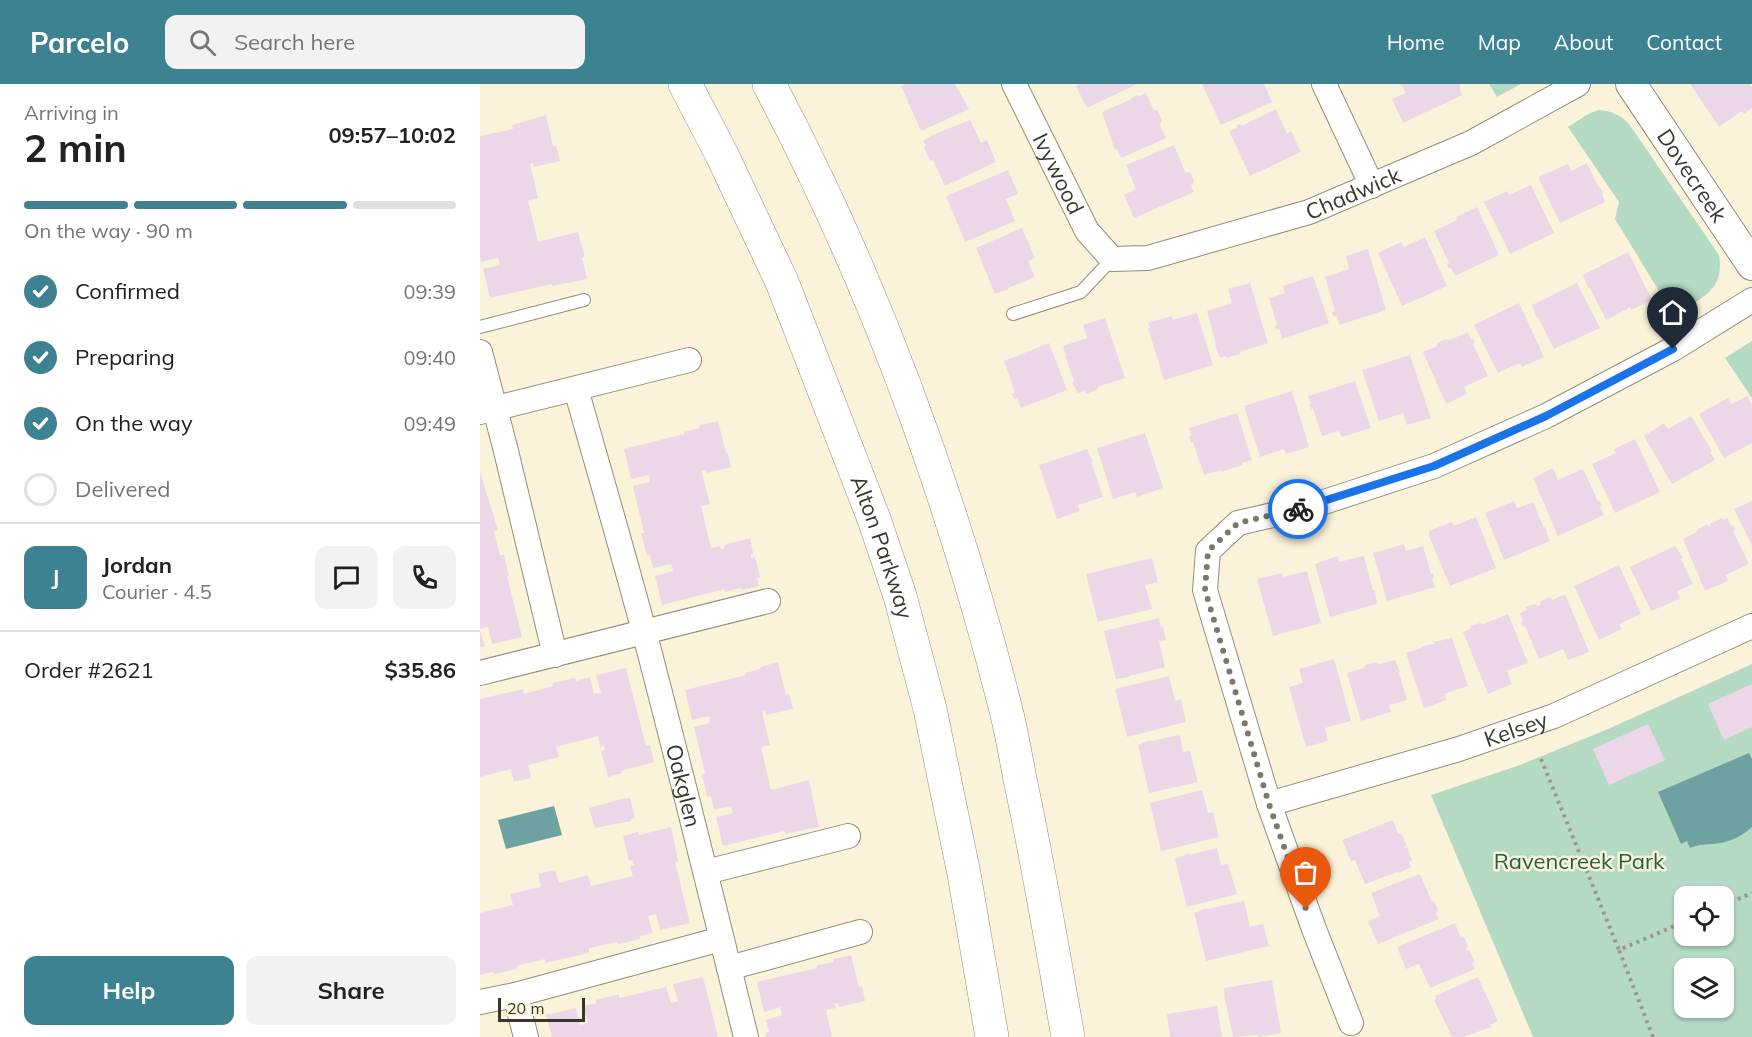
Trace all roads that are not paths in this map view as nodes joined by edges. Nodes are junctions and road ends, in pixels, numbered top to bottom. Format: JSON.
{"nodes":[{"id":1,"x":685,"y":84,"type":"edge"},
{"id":2,"x":769,"y":84,"type":"edge"},
{"id":3,"x":1014,"y":84,"type":"edge"},
{"id":4,"x":1324,"y":84,"type":"edge"},
{"id":5,"x":1578,"y":84,"type":"edge"},
{"id":6,"x":1631,"y":84,"type":"edge"},
{"id":7,"x":1372,"y":186,"type":"junction"},
{"id":8,"x":1112,"y":259,"type":"junction"},
{"id":9,"x":1752,"y":265,"type":"edge"},
{"id":10,"x":584,"y":300,"type":"dead end"},
{"id":11,"x":1752,"y":300,"type":"edge"},
{"id":12,"x":1012,"y":314,"type":"dead end"},
{"id":13,"x":480,"y":327,"type":"edge"},
{"id":14,"x":480,"y":352,"type":"edge"},
{"id":15,"x":689,"y":360,"type":"dead end"},
{"id":16,"x":576,"y":389,"type":"junction"},
{"id":17,"x":487,"y":410,"type":"edge"},
{"id":18,"x":768,"y":602,"type":"dead end"},
{"id":19,"x":1752,"y":626,"type":"edge"},
{"id":20,"x":644,"y":632,"type":"junction"},
{"id":21,"x":555,"y":654,"type":"junction"},
{"id":22,"x":480,"y":673,"type":"edge"},
{"id":23,"x":1269,"y":804,"type":"junction"},
{"id":24,"x":848,"y":836,"type":"dead end"},
{"id":25,"x":706,"y":872,"type":"junction"},
{"id":26,"x":860,"y":932,"type":"dead end"},
{"id":27,"x":721,"y":939,"type":"junction"},
{"id":28,"x":729,"y":968,"type":"junction"},
{"id":29,"x":515,"y":994,"type":"junction"},
{"id":30,"x":480,"y":1002,"type":"edge"},
{"id":31,"x":1351,"y":1023,"type":"dead end"},
{"id":32,"x":526,"y":1037,"type":"edge"},
{"id":33,"x":746,"y":1037,"type":"edge"},
{"id":34,"x":992,"y":1037,"type":"edge"},
{"id":35,"x":1068,"y":1037,"type":"edge"}],
"edges":[{"from":1,"to":34,"type":"main road","name":"Alton Parkway"},
{"from":2,"to":35,"type":"main road"},
{"from":3,"to":8,"type":"street","name":"Ivywood"},
{"from":4,"to":7,"type":"street"},
{"from":5,"to":7,"type":"street","name":"Chadwick"},
{"from":6,"to":9,"type":"street","name":"Dovecreek"},
{"from":7,"to":8,"type":"street","name":"Chadwick"},
{"from":8,"to":12,"type":"lane"},
{"from":10,"to":13,"type":"lane"},
{"from":11,"to":23,"type":"street"},
{"from":14,"to":17,"type":"street"},
{"from":15,"to":16,"type":"street"},
{"from":16,"to":17,"type":"street"},
{"from":16,"to":20,"type":"street","name":"Oakglen"},
{"from":17,"to":21,"type":"street"},
{"from":18,"to":20,"type":"street"},
{"from":19,"to":23,"type":"street","name":"Kelsey"},
{"from":20,"to":21,"type":"street"},
{"from":20,"to":25,"type":"street","name":"Oakglen"},
{"from":21,"to":22,"type":"street"},
{"from":23,"to":31,"type":"street"},
{"from":24,"to":25,"type":"street"},
{"from":25,"to":27,"type":"street","name":"Oakglen"},
{"from":26,"to":28,"type":"street"},
{"from":27,"to":28,"type":"street","name":"Oakglen"},
{"from":27,"to":29,"type":"street"},
{"from":28,"to":33,"type":"street","name":"Oakglen"},
{"from":29,"to":30,"type":"street"},
{"from":29,"to":32,"type":"street"}]}
